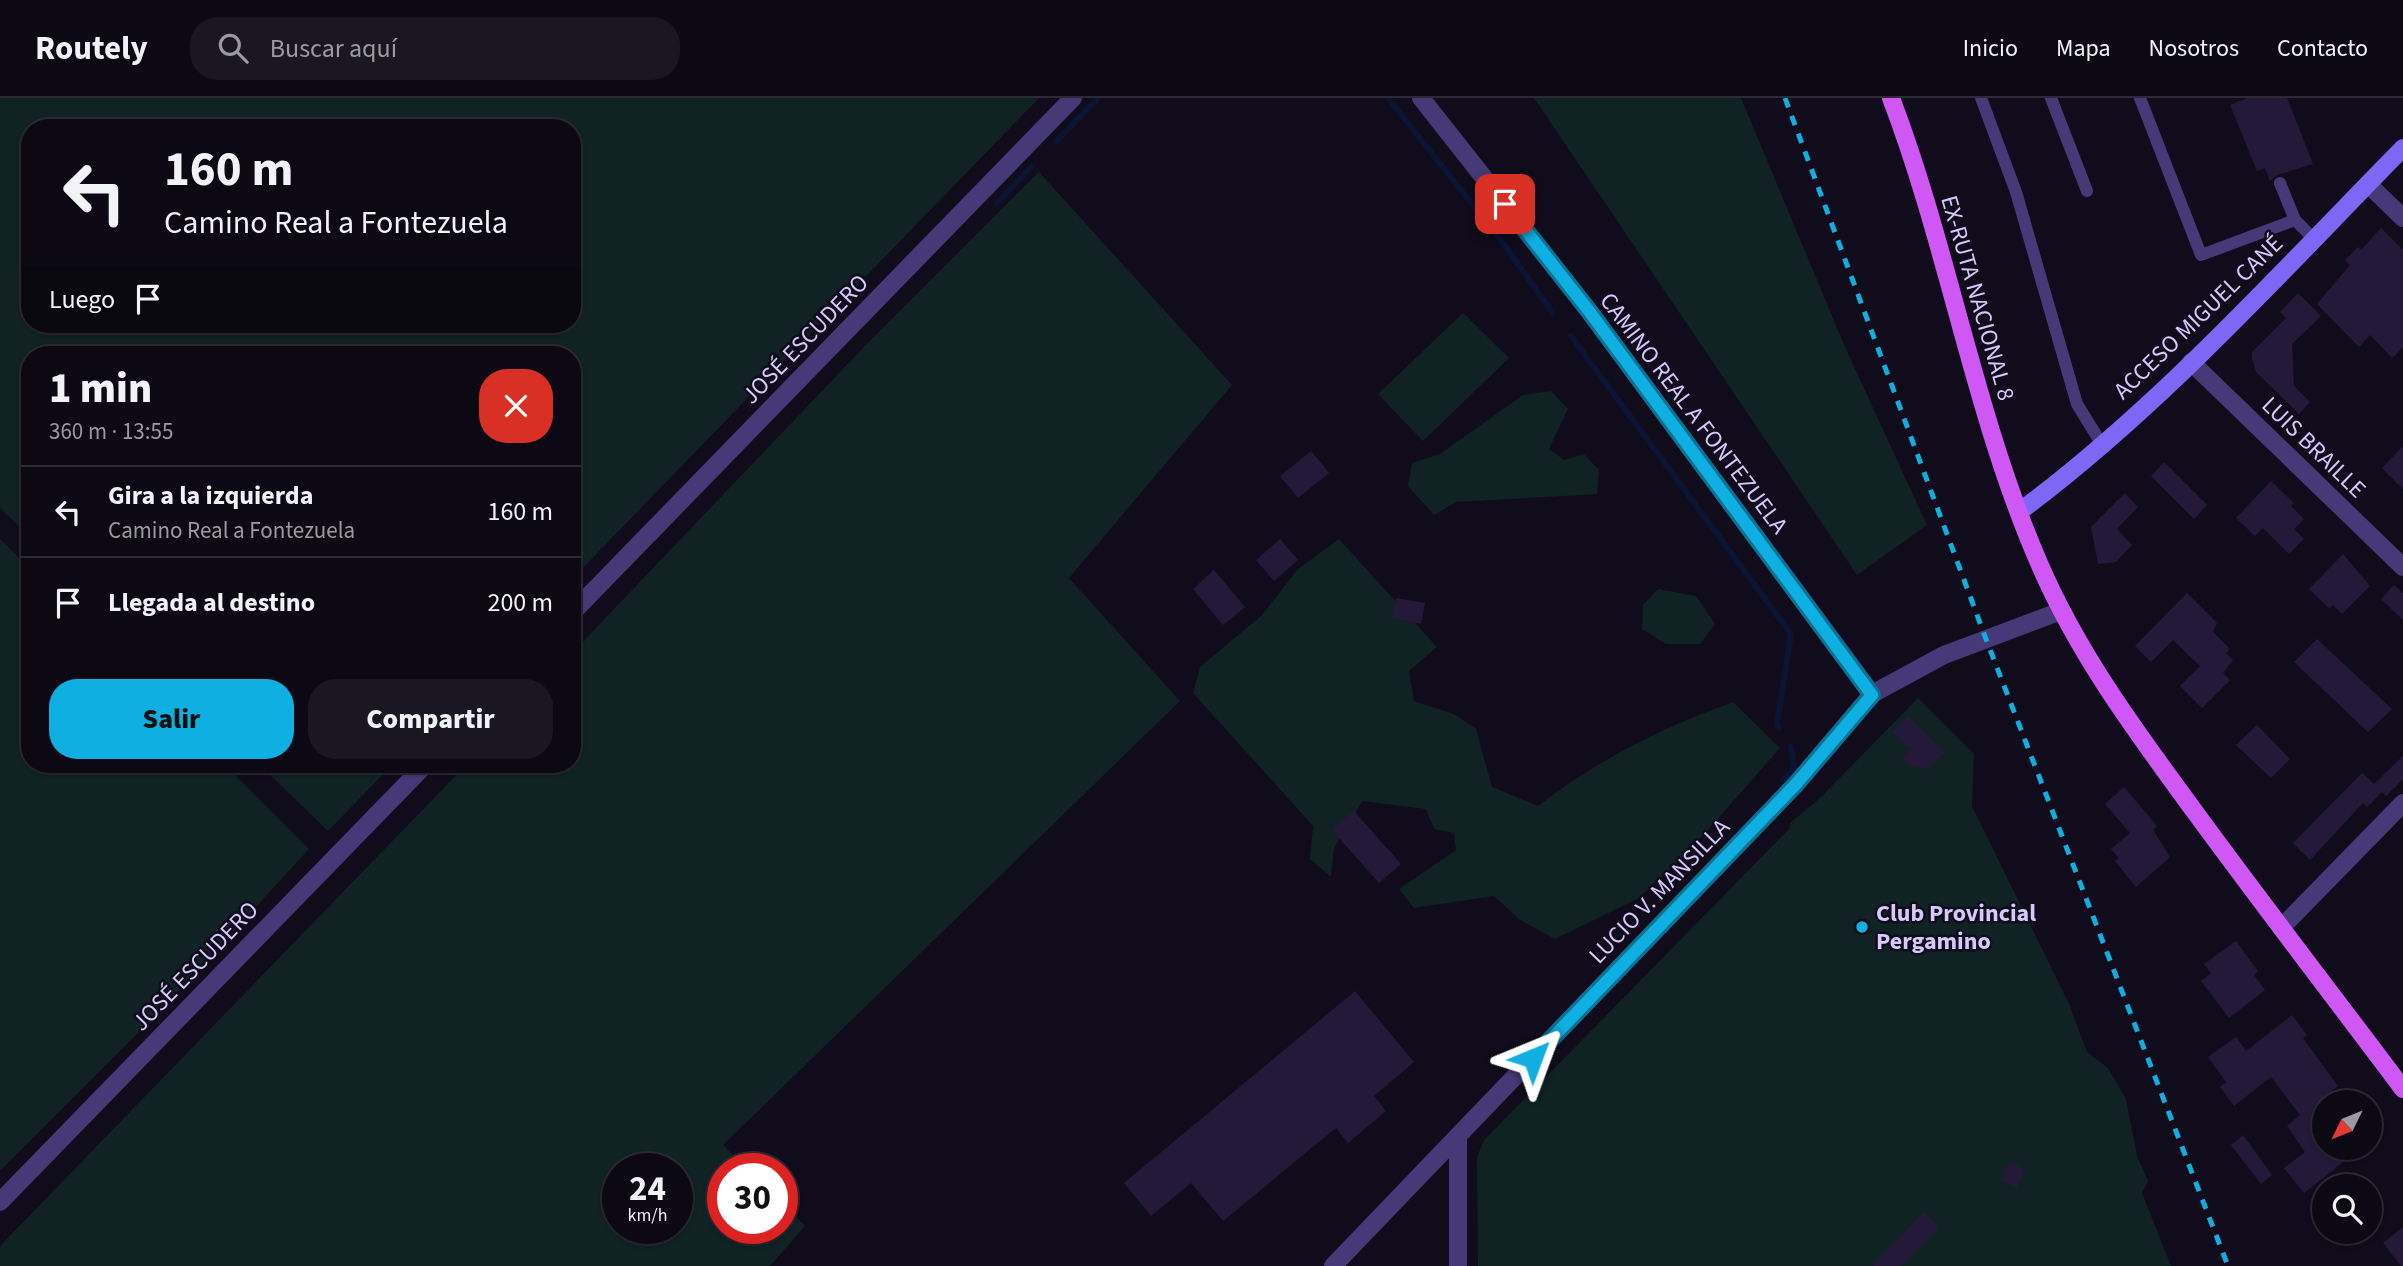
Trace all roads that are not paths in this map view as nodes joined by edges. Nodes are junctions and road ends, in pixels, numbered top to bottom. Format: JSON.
{"nodes":[{"id":1,"x":1073,"y":98,"type":"edge"},
{"id":2,"x":1420,"y":98,"type":"edge"},
{"id":3,"x":1981,"y":98,"type":"edge"},
{"id":4,"x":2051,"y":98,"type":"edge"},
{"id":5,"x":2140,"y":98,"type":"edge"},
{"id":6,"x":1897,"y":100,"type":"edge"},
{"id":7,"x":2403,"y":148,"type":"edge"},
{"id":8,"x":2280,"y":183,"type":"dead end"},
{"id":9,"x":2368,"y":184,"type":"junction"},
{"id":10,"x":2087,"y":191,"type":"dead end"},
{"id":11,"x":2403,"y":218,"type":"edge"},
{"id":12,"x":2295,"y":220,"type":"junction"},
{"id":13,"x":2313,"y":239,"type":"junction"},
{"id":14,"x":2191,"y":362,"type":"junction"},
{"id":15,"x":2101,"y":443,"type":"junction"},
{"id":16,"x":2019,"y":512,"type":"junction"},
{"id":17,"x":2403,"y":566,"type":"edge"},
{"id":18,"x":581,"y":604,"type":"edge"},
{"id":19,"x":2061,"y":611,"type":"junction"},
{"id":20,"x":1872,"y":695,"type":"junction"},
{"id":21,"x":417,"y":773,"type":"edge"},
{"id":22,"x":2403,"y":803,"type":"edge"},
{"id":23,"x":2281,"y":928,"type":"junction"},
{"id":24,"x":2403,"y":1089,"type":"edge"},
{"id":25,"x":1458,"y":1137,"type":"junction"},
{"id":26,"x":0,"y":1202,"type":"edge"},
{"id":27,"x":1332,"y":1266,"type":"edge"},
{"id":28,"x":1458,"y":1266,"type":"edge"}],
"edges":[{"from":1,"to":18,"type":"street","name":"JOSÉ ESCUDERO"},
{"from":2,"to":20,"type":"street","name":"CAMINO REAL A FONTEZUELA"},
{"from":3,"to":15,"type":"lane"},
{"from":4,"to":10,"type":"lane"},
{"from":5,"to":12,"type":"lane"},
{"from":6,"to":16,"type":"main road","name":"EX-RUTA NACIONAL 8"},
{"from":7,"to":9,"type":"main road","name":"ACCESO MIGUEL CANÉ"},
{"from":8,"to":12,"type":"lane"},
{"from":9,"to":11,"type":"street"},
{"from":9,"to":13,"type":"main road","name":"ACCESO MIGUEL CANÉ"},
{"from":12,"to":13,"type":"lane"},
{"from":13,"to":14,"type":"main road","name":"ACCESO MIGUEL CANÉ"},
{"from":14,"to":15,"type":"main road","name":"ACCESO MIGUEL CANÉ"},
{"from":14,"to":17,"type":"street","name":"LUIS BRAILLE"},
{"from":15,"to":16,"type":"main road","name":"ACCESO MIGUEL CANÉ"},
{"from":16,"to":19,"type":"main road","name":"EX-RUTA NACIONAL 8"},
{"from":19,"to":20,"type":"street","name":"LUCIO V. MANSILLA"},
{"from":19,"to":23,"type":"main road","name":"EX-RUTA NACIONAL 8"},
{"from":20,"to":25,"type":"street","name":"LUCIO V. MANSILLA"},
{"from":21,"to":26,"type":"street","name":"JOSÉ ESCUDERO"},
{"from":22,"to":23,"type":"street"},
{"from":23,"to":24,"type":"main road","name":"EX-RUTA NACIONAL 8"},
{"from":25,"to":27,"type":"street","name":"LUCIO V. MANSILLA"},
{"from":25,"to":28,"type":"street"}]}
